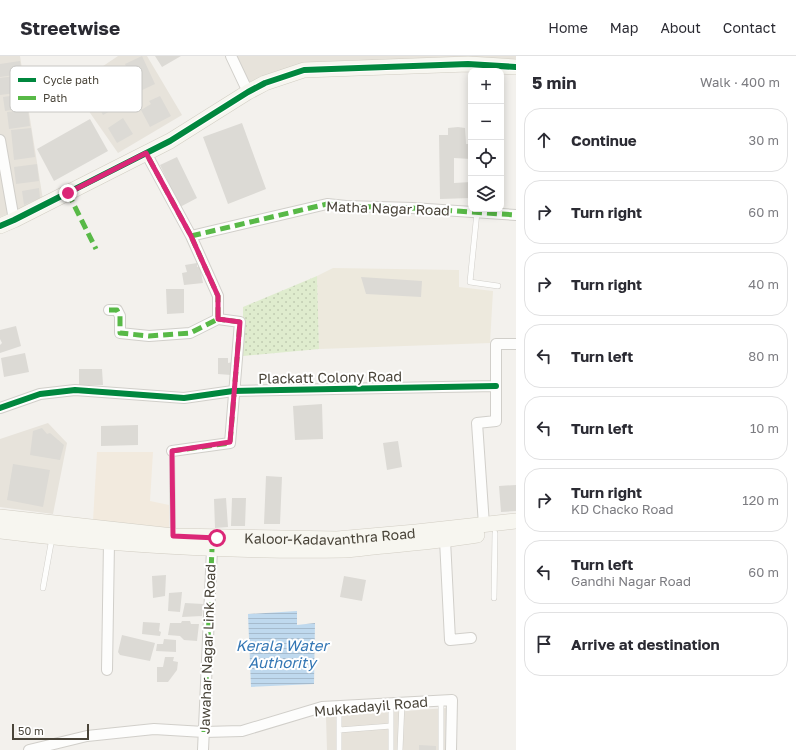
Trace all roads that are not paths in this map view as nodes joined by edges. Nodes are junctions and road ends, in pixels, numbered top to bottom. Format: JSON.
{"nodes":[{"id":1,"x":231,"y":56,"type":"edge"},
{"id":2,"x":493,"y":61,"type":"edge"},
{"id":3,"x":516,"y":67,"type":"edge"},
{"id":4,"x":248,"y":92,"type":"junction"},
{"id":5,"x":0,"y":140,"type":"edge"},
{"id":6,"x":146,"y":153,"type":"junction"},
{"id":7,"x":3,"y":183,"type":"edge"},
{"id":8,"x":468,"y":211,"type":"edge"},
{"id":9,"x":477,"y":212,"type":"joint"},
{"id":10,"x":516,"y":215,"type":"edge"},
{"id":11,"x":14,"y":220,"type":"junction"},
{"id":12,"x":0,"y":226,"type":"edge"},
{"id":13,"x":191,"y":236,"type":"junction"},
{"id":14,"x":498,"y":286,"type":"dead end"},
{"id":15,"x":109,"y":310,"type":"dead end"},
{"id":16,"x":218,"y":319,"type":"junction"},
{"id":17,"x":516,"y":344,"type":"edge"},
{"id":18,"x":496,"y":386,"type":"junction"},
{"id":19,"x":233,"y":391,"type":"junction"},
{"id":20,"x":0,"y":408,"type":"edge"},
{"id":21,"x":172,"y":451,"type":"joint"},
{"id":22,"x":0,"y":517,"type":"edge"},
{"id":23,"x":516,"y":521,"type":"edge"},
{"id":24,"x":489,"y":529,"type":"junction"},
{"id":25,"x":0,"y":530,"type":"edge"},
{"id":26,"x":516,"y":531,"type":"edge"},
{"id":27,"x":173,"y":536,"type":"junction"},
{"id":28,"x":52,"y":537,"type":"junction"},
{"id":29,"x":445,"y":540,"type":"junction"},
{"id":30,"x":109,"y":542,"type":"junction"},
{"id":31,"x":370,"y":542,"type":"junction"},
{"id":32,"x":212,"y":549,"type":"junction"},
{"id":33,"x":43,"y":588,"type":"dead end"},
{"id":34,"x":494,"y":598,"type":"dead end"},
{"id":35,"x":471,"y":638,"type":"dead end"},
{"id":36,"x":107,"y":670,"type":"dead end"},
{"id":37,"x":441,"y":700,"type":"junction"},
{"id":38,"x":391,"y":703,"type":"junction"},
{"id":39,"x":402,"y":703,"type":"junction"},
{"id":40,"x":339,"y":706,"type":"junction"},
{"id":41,"x":391,"y":726,"type":"junction"},
{"id":42,"x":339,"y":730,"type":"junction"},
{"id":43,"x":204,"y":732,"type":"junction"},
{"id":44,"x":29,"y":750,"type":"edge"},
{"id":45,"x":203,"y":750,"type":"edge"},
{"id":46,"x":339,"y":750,"type":"edge"},
{"id":47,"x":390,"y":750,"type":"edge"},
{"id":48,"x":400,"y":750,"type":"edge"},
{"id":49,"x":441,"y":750,"type":"edge"},
{"id":50,"x":452,"y":750,"type":"edge"}],
"edges":[{"from":1,"to":4,"type":"street"},
{"from":2,"to":3,"type":"main road"},
{"from":2,"to":4,"type":"main road"},
{"from":4,"to":6,"type":"main road"},
{"from":5,"to":7,"type":"street"},
{"from":6,"to":11,"type":"main road"},
{"from":6,"to":13,"type":"street"},
{"from":7,"to":11,"type":"street"},
{"from":8,"to":13,"type":"street","name":"Matha Nagar Road"},
{"from":9,"to":10,"type":"street","name":"Matha Nagar Road"},
{"from":9,"to":14,"type":"lane"},
{"from":11,"to":12,"type":"main road"},
{"from":13,"to":16,"type":"street"},
{"from":15,"to":16,"type":"street"},
{"from":16,"to":19,"type":"street"},
{"from":17,"to":18,"type":"street"},
{"from":18,"to":19,"type":"street","name":"Plackatt Colony Road"},
{"from":18,"to":24,"type":"street"},
{"from":19,"to":20,"type":"street","name":"Plackatt Colony Road"},
{"from":19,"to":21,"type":"street"},
{"from":21,"to":27,"type":"lane"},
{"from":22,"to":27,"type":"main road","name":"Kaloor-Kadavanthra Road"},
{"from":23,"to":24,"type":"main road","name":"Kaloor-Kadavanthra Road"},
{"from":24,"to":26,"type":"main road","name":"Kaloor-Kadavanthra Road"},
{"from":24,"to":29,"type":"main road","name":"Kaloor-Kadavanthra Road"},
{"from":24,"to":31,"type":"main road","name":"Kaloor-Kadavanthra Road"},
{"from":24,"to":34,"type":"lane"},
{"from":25,"to":28,"type":"main road","name":"Kaloor-Kadavanthra Road"},
{"from":27,"to":31,"type":"main road","name":"Kaloor-Kadavanthra Road"},
{"from":28,"to":30,"type":"main road","name":"Kaloor-Kadavanthra Road"},
{"from":28,"to":33,"type":"lane"},
{"from":29,"to":31,"type":"main road","name":"Kaloor-Kadavanthra Road"},
{"from":29,"to":35,"type":"street"},
{"from":30,"to":32,"type":"main road","name":"Kaloor-Kadavanthra Road"},
{"from":30,"to":36,"type":"street"},
{"from":31,"to":32,"type":"main road","name":"Kaloor-Kadavanthra Road"},
{"from":32,"to":43,"type":"street","name":"Jawahar Nagar Link Road"},
{"from":37,"to":39,"type":"street","name":"Mukkadayil Road"},
{"from":37,"to":49,"type":"lane"},
{"from":37,"to":50,"type":"street","name":"Mukkadayil Road"},
{"from":38,"to":39,"type":"street","name":"Mukkadayil Road"},
{"from":38,"to":40,"type":"street","name":"Mukkadayil Road"},
{"from":38,"to":41,"type":"lane"},
{"from":39,"to":48,"type":"lane"},
{"from":40,"to":42,"type":"lane"},
{"from":40,"to":43,"type":"street","name":"Mukkadayil Road"},
{"from":41,"to":42,"type":"lane"},
{"from":41,"to":47,"type":"lane"},
{"from":42,"to":46,"type":"lane"},
{"from":43,"to":44,"type":"street","name":"Mukkadayil Road"},
{"from":43,"to":45,"type":"street","name":"Jawahar Nagar Link Road"}]}
